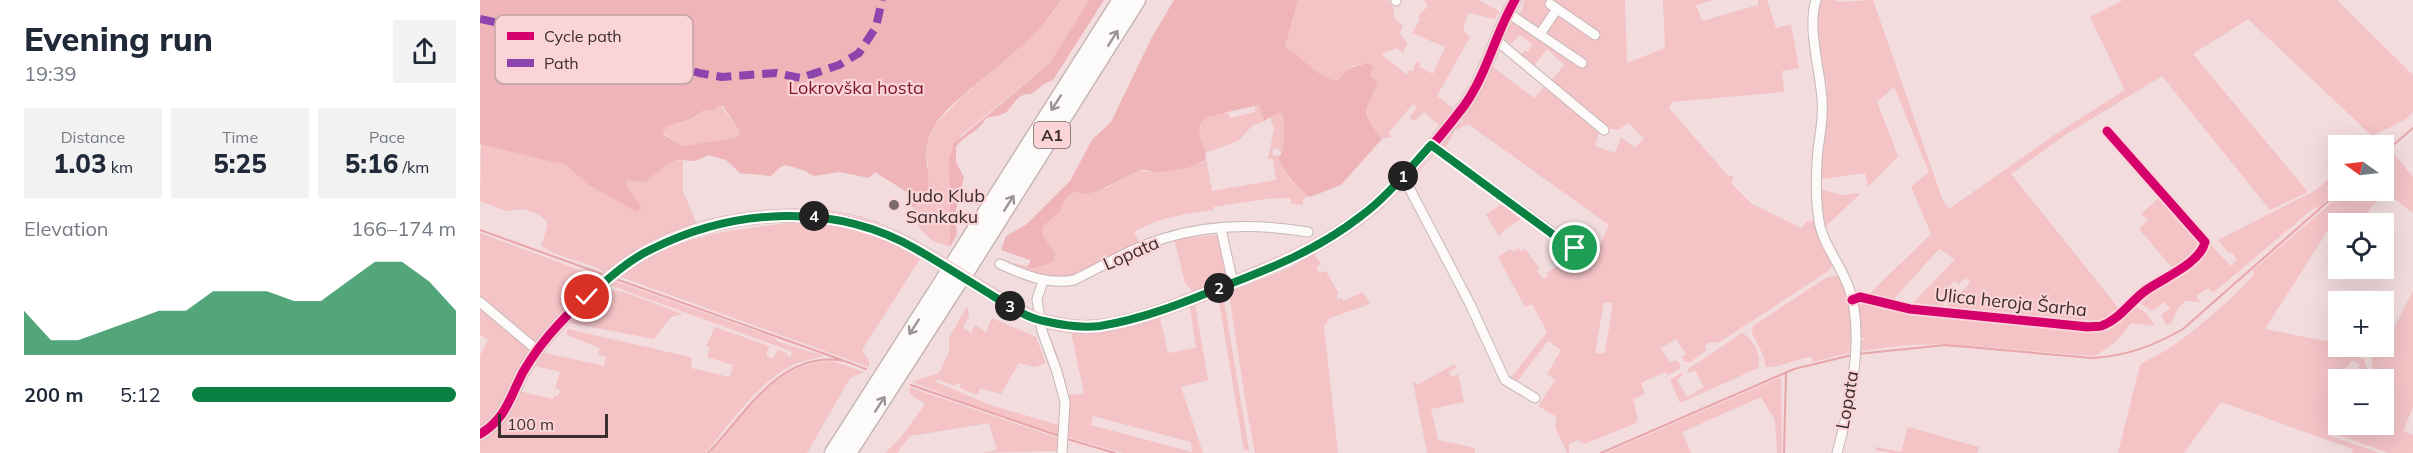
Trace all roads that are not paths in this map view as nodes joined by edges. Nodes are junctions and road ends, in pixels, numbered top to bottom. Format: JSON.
{"nodes":[{"id":1,"x":1121,"y":0,"type":"edge"},
{"id":2,"x":1137,"y":0,"type":"edge"},
{"id":3,"x":1515,"y":0,"type":"edge"},
{"id":4,"x":1816,"y":0,"type":"edge"},
{"id":5,"x":1509,"y":13,"type":"junction"},
{"id":6,"x":1540,"y":34,"type":"junction"},
{"id":7,"x":1595,"y":34,"type":"dead end"},
{"id":8,"x":1496,"y":40,"type":"junction"},
{"id":9,"x":1582,"y":63,"type":"dead end"},
{"id":10,"x":1604,"y":130,"type":"dead end"},
{"id":11,"x":2107,"y":131,"type":"dead end"},
{"id":12,"x":1431,"y":145,"type":"junction"},
{"id":13,"x":1403,"y":176,"type":"junction"},
{"id":14,"x":1221,"y":229,"type":"junction"},
{"id":15,"x":1308,"y":232,"type":"dead end"},
{"id":16,"x":1582,"y":254,"type":"dead end"},
{"id":17,"x":1000,"y":264,"type":"dead end"},
{"id":18,"x":956,"y":273,"type":"junction"},
{"id":19,"x":1043,"y":281,"type":"junction"},
{"id":20,"x":1233,"y":283,"type":"junction"},
{"id":21,"x":1852,"y":300,"type":"junction"},
{"id":22,"x":480,"y":302,"type":"edge"},
{"id":23,"x":1042,"y":321,"type":"junction"},
{"id":24,"x":537,"y":350,"type":"junction"},
{"id":25,"x":1535,"y":398,"type":"dead end"},
{"id":26,"x":480,"y":434,"type":"edge"},
{"id":27,"x":1062,"y":450,"type":"edge"},
{"id":28,"x":833,"y":453,"type":"edge"},
{"id":29,"x":848,"y":453,"type":"edge"},
{"id":30,"x":1837,"y":453,"type":"edge"}],
"edges":[{"from":1,"to":18,"type":"highway","number":"A1","one_way":true},
{"from":18,"to":2,"type":"highway","number":"A1","one_way":true},
{"from":3,"to":5,"type":"street"},
{"from":4,"to":21,"type":"street"},
{"from":5,"to":6,"type":"street"},
{"from":5,"to":8,"type":"street"},
{"from":6,"to":7,"type":"street"},
{"from":6,"to":9,"type":"street"},
{"from":8,"to":10,"type":"street"},
{"from":8,"to":12,"type":"street"},
{"from":11,"to":21,"type":"street","name":"Ulica heroja Šarha"},
{"from":12,"to":13,"type":"street"},
{"from":12,"to":16,"type":"street"},
{"from":13,"to":20,"type":"street"},
{"from":13,"to":25,"type":"street"},
{"from":14,"to":15,"type":"street","name":"Lopata"},
{"from":14,"to":19,"type":"street","name":"Lopata"},
{"from":14,"to":20,"type":"street"},
{"from":17,"to":19,"type":"street","name":"Lopata"},
{"from":18,"to":28,"type":"highway","number":"A1","one_way":true},
{"from":29,"to":18,"type":"highway","number":"A1","one_way":true},
{"from":19,"to":23,"type":"street"},
{"from":20,"to":23,"type":"street"},
{"from":21,"to":30,"type":"street","name":"Lopata"},
{"from":22,"to":24,"type":"street"},
{"from":23,"to":24,"type":"street"},
{"from":23,"to":27,"type":"street"},
{"from":24,"to":26,"type":"street"}]}
